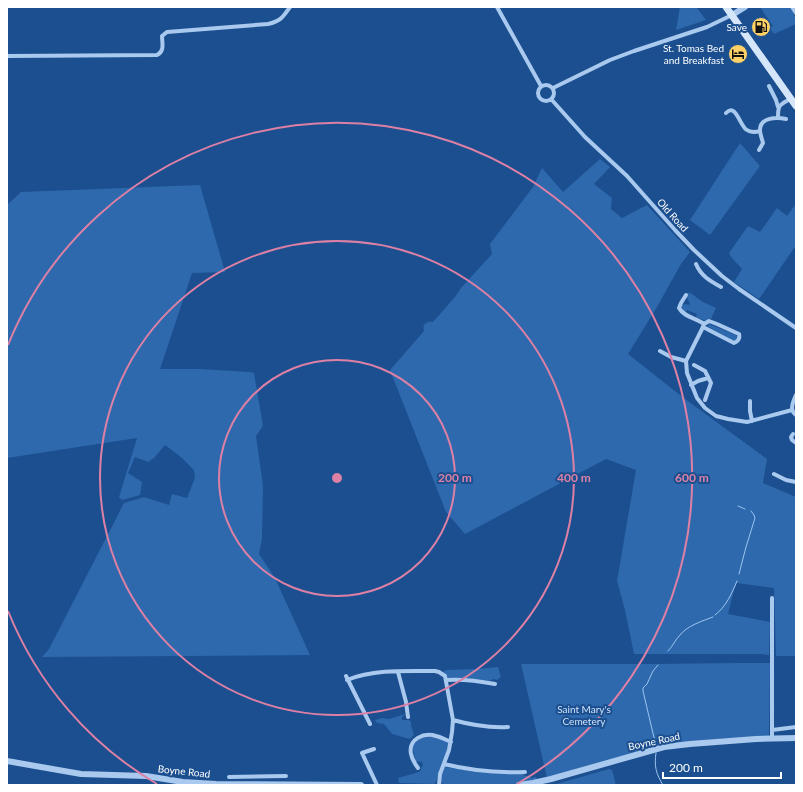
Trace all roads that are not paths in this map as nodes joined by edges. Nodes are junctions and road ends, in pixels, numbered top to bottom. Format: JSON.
{"nodes":[{"id":1,"x":290,"y":7,"type":"edge"},
{"id":2,"x":497,"y":7,"type":"edge"},
{"id":3,"x":726,"y":7,"type":"edge"},
{"id":4,"x":745,"y":7,"type":"edge"},
{"id":5,"x":792,"y":7,"type":"edge"},
{"id":6,"x":796,"y":13,"type":"edge"},
{"id":7,"x":732,"y":15,"type":"junction"},
{"id":8,"x":7,"y":56,"type":"edge"},
{"id":9,"x":541,"y":86,"type":"junction"},
{"id":10,"x":769,"y":86,"type":"dead end"},
{"id":11,"x":553,"y":88,"type":"junction"},
{"id":12,"x":551,"y":99,"type":"junction"},
{"id":13,"x":790,"y":99,"type":"junction"},
{"id":14,"x":796,"y":106,"type":"edge"},
{"id":15,"x":778,"y":107,"type":"junction"},
{"id":16,"x":726,"y":113,"type":"dead end"},
{"id":17,"x":778,"y":117,"type":"junction"},
{"id":18,"x":786,"y":119,"type":"dead end"},
{"id":19,"x":760,"y":131,"type":"junction"},
{"id":20,"x":759,"y":150,"type":"dead end"},
{"id":21,"x":696,"y":264,"type":"dead end"},
{"id":22,"x":722,"y":276,"type":"junction"},
{"id":23,"x":716,"y":284,"type":"junction"},
{"id":24,"x":721,"y":287,"type":"dead end"},
{"id":25,"x":686,"y":295,"type":"dead end"},
{"id":26,"x":703,"y":325,"type":"junction"},
{"id":27,"x":796,"y":328,"type":"edge"},
{"id":28,"x":660,"y":351,"type":"dead end"},
{"id":29,"x":686,"y":361,"type":"junction"},
{"id":30,"x":694,"y":364,"type":"dead end"},
{"id":31,"x":708,"y":378,"type":"junction"},
{"id":32,"x":692,"y":385,"type":"junction"},
{"id":33,"x":796,"y":395,"type":"edge"},
{"id":34,"x":705,"y":400,"type":"dead end"},
{"id":35,"x":750,"y":400,"type":"dead end"},
{"id":36,"x":792,"y":410,"type":"junction"},
{"id":37,"x":796,"y":415,"type":"edge"},
{"id":38,"x":752,"y":420,"type":"junction"},
{"id":39,"x":793,"y":434,"type":"dead end"},
{"id":40,"x":796,"y":443,"type":"edge"},
{"id":41,"x":774,"y":474,"type":"dead end"},
{"id":42,"x":796,"y":482,"type":"edge"},
{"id":43,"x":772,"y":598,"type":"dead end"},
{"id":44,"x":398,"y":672,"type":"junction"},
{"id":45,"x":446,"y":680,"type":"junction"},
{"id":46,"x":495,"y":684,"type":"dead end"},
{"id":47,"x":408,"y":717,"type":"dead end"},
{"id":48,"x":453,"y":720,"type":"junction"},
{"id":49,"x":370,"y":724,"type":"dead end"},
{"id":50,"x":508,"y":727,"type":"dead end"},
{"id":51,"x":796,"y":727,"type":"edge"},
{"id":52,"x":772,"y":730,"type":"junction"},
{"id":53,"x":772,"y":738,"type":"junction"},
{"id":54,"x":796,"y":738,"type":"edge"},
{"id":55,"x":451,"y":742,"type":"junction"},
{"id":56,"x":374,"y":748,"type":"dead end"},
{"id":57,"x":7,"y":761,"type":"edge"},
{"id":58,"x":444,"y":764,"type":"junction"},
{"id":59,"x":418,"y":768,"type":"dead end"},
{"id":60,"x":526,"y":772,"type":"dead end"},
{"id":61,"x":286,"y":776,"type":"dead end"},
{"id":62,"x":229,"y":777,"type":"dead end"},
{"id":63,"x":260,"y":777,"type":"junction"},
{"id":64,"x":260,"y":784,"type":"edge"},
{"id":65,"x":361,"y":785,"type":"edge"},
{"id":66,"x":376,"y":785,"type":"edge"},
{"id":67,"x":439,"y":785,"type":"edge"},
{"id":68,"x":519,"y":785,"type":"edge"}],
"edges":[{"from":1,"to":8,"type":"street"},
{"from":2,"to":9,"type":"street"},
{"from":3,"to":7,"type":"main road"},
{"from":4,"to":7,"type":"street"},
{"from":5,"to":6,"type":"street"},
{"from":7,"to":11,"type":"street"},
{"from":7,"to":13,"type":"main road"},
{"from":9,"to":11,"type":"street"},
{"from":9,"to":12,"type":"street"},
{"from":10,"to":15,"type":"street"},
{"from":11,"to":12,"type":"street"},
{"from":12,"to":22,"type":"street","name":"Old Road"},
{"from":13,"to":14,"type":"main road"},
{"from":13,"to":15,"type":"street"},
{"from":15,"to":17,"type":"street"},
{"from":16,"to":19,"type":"street"},
{"from":17,"to":18,"type":"street"},
{"from":17,"to":19,"type":"street"},
{"from":19,"to":20,"type":"street"},
{"from":21,"to":23,"type":"street"},
{"from":22,"to":23,"type":"street"},
{"from":22,"to":27,"type":"street","name":"Old Road"},
{"from":23,"to":24,"type":"street"},
{"from":25,"to":26,"type":"street"},
{"from":26,"to":26,"type":"street"},
{"from":26,"to":29,"type":"street"},
{"from":28,"to":29,"type":"street"},
{"from":29,"to":32,"type":"street"},
{"from":30,"to":31,"type":"street"},
{"from":31,"to":32,"type":"street"},
{"from":31,"to":34,"type":"street"},
{"from":32,"to":38,"type":"street"},
{"from":33,"to":36,"type":"street"},
{"from":35,"to":38,"type":"street"},
{"from":36,"to":37,"type":"street"},
{"from":36,"to":38,"type":"street"},
{"from":39,"to":40,"type":"street"},
{"from":41,"to":42,"type":"street"},
{"from":43,"to":52,"type":"street"},
{"from":44,"to":45,"type":"street"},
{"from":44,"to":47,"type":"street"},
{"from":44,"to":49,"type":"street"},
{"from":45,"to":46,"type":"street"},
{"from":45,"to":48,"type":"street"},
{"from":48,"to":50,"type":"street"},
{"from":48,"to":55,"type":"street"},
{"from":51,"to":52,"type":"street"},
{"from":52,"to":53,"type":"street"},
{"from":53,"to":54,"type":"street","name":"Boyne Road"},
{"from":53,"to":68,"type":"street","name":"Boyne Road"},
{"from":55,"to":58,"type":"street"},
{"from":55,"to":59,"type":"street"},
{"from":56,"to":66,"type":"street"},
{"from":57,"to":64,"type":"street","name":"Boyne Road"},
{"from":58,"to":60,"type":"street"},
{"from":58,"to":67,"type":"street"},
{"from":61,"to":63,"type":"street"},
{"from":62,"to":63,"type":"street"},
{"from":63,"to":64,"type":"street"},
{"from":64,"to":65,"type":"street","name":"Boyne Road"}]}
